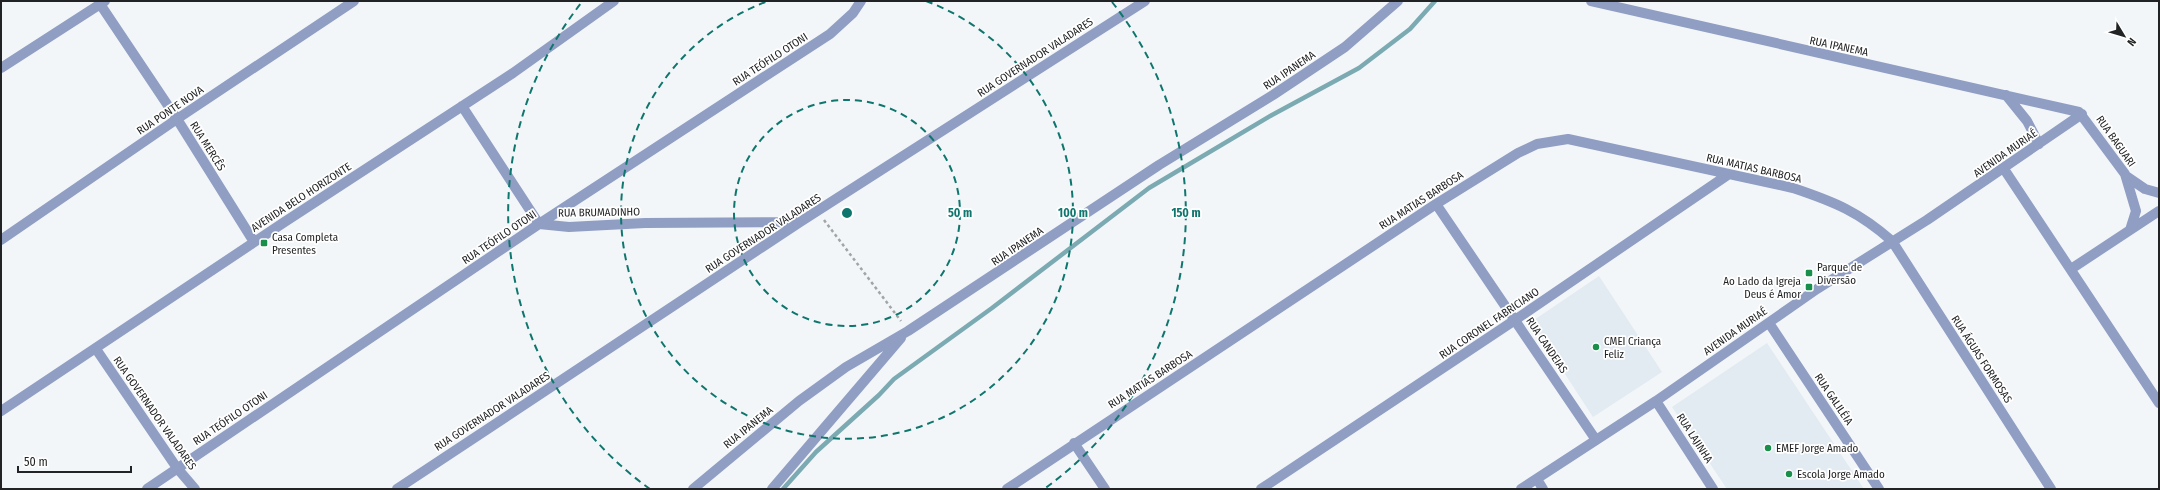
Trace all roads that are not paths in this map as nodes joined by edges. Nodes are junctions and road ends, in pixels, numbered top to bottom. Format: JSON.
{"nodes":[{"id":1,"x":354,"y":1,"type":"edge"},
{"id":2,"x":614,"y":1,"type":"edge"},
{"id":3,"x":861,"y":1,"type":"edge"},
{"id":4,"x":1145,"y":1,"type":"edge"},
{"id":5,"x":1398,"y":1,"type":"edge"},
{"id":6,"x":1591,"y":1,"type":"edge"},
{"id":7,"x":103,"y":3,"type":"edge"},
{"id":8,"x":1,"y":68,"type":"edge"},
{"id":9,"x":2006,"y":95,"type":"junction"},
{"id":10,"x":462,"y":106,"type":"junction"},
{"id":11,"x":2082,"y":114,"type":"junction"},
{"id":12,"x":177,"y":119,"type":"junction"},
{"id":13,"x":2039,"y":144,"type":"junction"},
{"id":14,"x":2004,"y":168,"type":"junction"},
{"id":15,"x":1729,"y":174,"type":"junction"},
{"id":16,"x":2125,"y":174,"type":"junction"},
{"id":17,"x":2159,"y":193,"type":"edge"},
{"id":18,"x":1436,"y":204,"type":"junction"},
{"id":19,"x":2159,"y":211,"type":"edge"},
{"id":20,"x":800,"y":222,"type":"junction"},
{"id":21,"x":539,"y":224,"type":"junction"},
{"id":22,"x":2130,"y":230,"type":"junction"},
{"id":23,"x":1,"y":240,"type":"edge"},
{"id":24,"x":1892,"y":241,"type":"junction"},
{"id":25,"x":254,"y":242,"type":"junction"},
{"id":26,"x":2071,"y":269,"type":"junction"},
{"id":27,"x":1515,"y":320,"type":"junction"},
{"id":28,"x":1769,"y":323,"type":"junction"},
{"id":29,"x":908,"y":331,"type":"junction"},
{"id":30,"x":96,"y":349,"type":"junction"},
{"id":31,"x":1656,"y":400,"type":"junction"},
{"id":32,"x":2159,"y":403,"type":"edge"},
{"id":33,"x":1,"y":411,"type":"edge"},
{"id":34,"x":1596,"y":440,"type":"junction"},
{"id":35,"x":1074,"y":443,"type":"junction"},
{"id":36,"x":177,"y":468,"type":"junction"},
{"id":37,"x":1537,"y":479,"type":"junction"},
{"id":38,"x":147,"y":489,"type":"edge"},
{"id":39,"x":195,"y":489,"type":"edge"},
{"id":40,"x":397,"y":489,"type":"edge"},
{"id":41,"x":693,"y":489,"type":"edge"},
{"id":42,"x":772,"y":489,"type":"edge"},
{"id":43,"x":1007,"y":489,"type":"edge"},
{"id":44,"x":1105,"y":489,"type":"edge"},
{"id":45,"x":1260,"y":489,"type":"edge"},
{"id":46,"x":1521,"y":489,"type":"edge"},
{"id":47,"x":1543,"y":489,"type":"edge"},
{"id":48,"x":1713,"y":489,"type":"edge"},
{"id":49,"x":1880,"y":489,"type":"edge"},
{"id":50,"x":2051,"y":489,"type":"edge"}],
"edges":[{"from":1,"to":12,"type":"street","name":"RUA PONTE NOVA"},
{"from":2,"to":10,"type":"street","name":"AVENIDA BELO HORIZONTE"},
{"from":3,"to":21,"type":"street","name":"RUA TEÓFILO OTONI"},
{"from":4,"to":20,"type":"street","name":"RUA GOVERNADOR VALADARES"},
{"from":5,"to":29,"type":"street","name":"RUA IPANEMA"},
{"from":6,"to":9,"type":"street","name":"RUA IPANEMA"},
{"from":7,"to":8,"type":"street"},
{"from":7,"to":12,"type":"street","name":"RUA MERCÊS"},
{"from":9,"to":11,"type":"street","name":"RUA IPANEMA"},
{"from":9,"to":13,"type":"street"},
{"from":10,"to":21,"type":"street"},
{"from":10,"to":25,"type":"street","name":"AVENIDA BELO HORIZONTE"},
{"from":11,"to":13,"type":"street","name":"AVENIDA MURIAÉ"},
{"from":11,"to":16,"type":"street","name":"RUA BAGUARI"},
{"from":12,"to":23,"type":"street","name":"RUA PONTE NOVA"},
{"from":12,"to":25,"type":"street","name":"RUA MERCÊS"},
{"from":13,"to":14,"type":"street","name":"AVENIDA MURIAÉ"},
{"from":14,"to":24,"type":"street","name":"AVENIDA MURIAÉ"},
{"from":14,"to":26,"type":"street"},
{"from":15,"to":18,"type":"street","name":"RUA MATIAS BARBOSA"},
{"from":15,"to":24,"type":"street","name":"RUA MATIAS BARBOSA"},
{"from":15,"to":27,"type":"street","name":"RUA CORONEL FABRICIANO"},
{"from":16,"to":17,"type":"street"},
{"from":16,"to":22,"type":"street","name":"RUA BAGUARI"},
{"from":18,"to":27,"type":"street","name":"RUA CANDEIAS"},
{"from":18,"to":35,"type":"street","name":"RUA MATIAS BARBOSA"},
{"from":19,"to":22,"type":"street"},
{"from":20,"to":21,"type":"street","name":"RUA BRUMADINHO"},
{"from":20,"to":40,"type":"street","name":"RUA GOVERNADOR VALADARES"},
{"from":21,"to":36,"type":"street","name":"RUA TEÓFILO OTONI"},
{"from":22,"to":26,"type":"street"},
{"from":24,"to":28,"type":"street","name":"AVENIDA MURIAÉ"},
{"from":24,"to":50,"type":"street","name":"RUA ÁGUAS FORMOSAS"},
{"from":25,"to":30,"type":"street","name":"AVENIDA BELO HORIZONTE"},
{"from":26,"to":32,"type":"street"},
{"from":27,"to":34,"type":"street","name":"RUA CANDEIAS"},
{"from":27,"to":45,"type":"street","name":"RUA CORONEL FABRICIANO"},
{"from":28,"to":31,"type":"street","name":"AVENIDA MURIAÉ"},
{"from":28,"to":49,"type":"street","name":"RUA GALILÉIA"},
{"from":29,"to":41,"type":"street","name":"RUA IPANEMA"},
{"from":29,"to":42,"type":"street"},
{"from":30,"to":33,"type":"street","name":"AVENIDA BELO HORIZONTE"},
{"from":30,"to":36,"type":"street","name":"RUA GOVERNADOR VALADARES"},
{"from":31,"to":34,"type":"street","name":"AVENIDA MURIAÉ"},
{"from":31,"to":48,"type":"street","name":"RUA LAJINHA"},
{"from":34,"to":37,"type":"street","name":"AVENIDA MURIAÉ"},
{"from":35,"to":43,"type":"street","name":"RUA MATIAS BARBOSA"},
{"from":35,"to":44,"type":"street"},
{"from":36,"to":38,"type":"street","name":"RUA TEÓFILO OTONI"},
{"from":36,"to":39,"type":"street","name":"RUA GOVERNADOR VALADARES"},
{"from":37,"to":46,"type":"street","name":"AVENIDA MURIAÉ"},
{"from":37,"to":47,"type":"street"}]}
